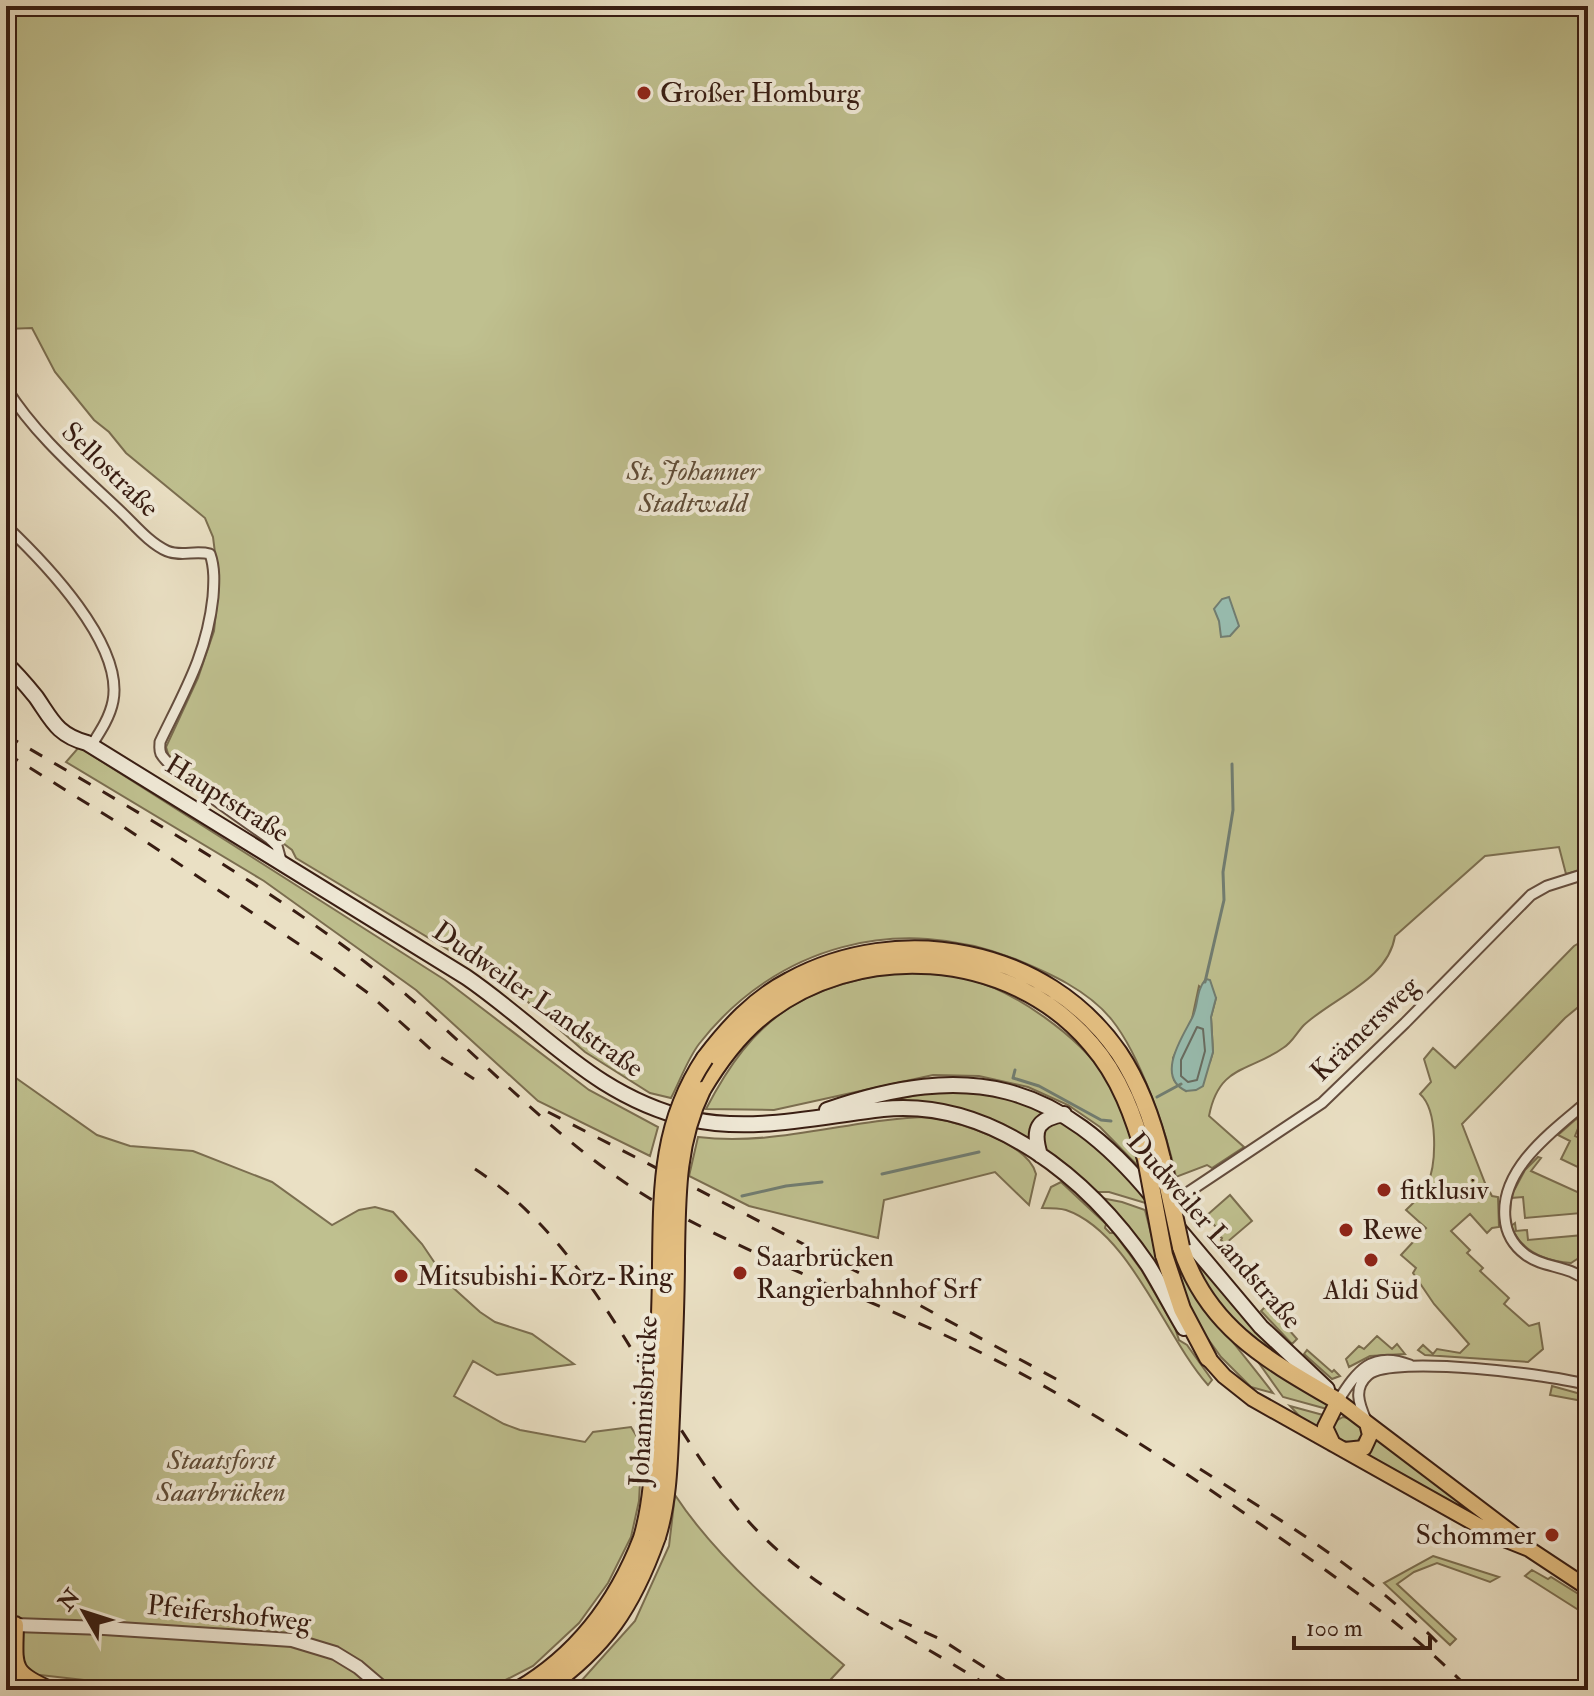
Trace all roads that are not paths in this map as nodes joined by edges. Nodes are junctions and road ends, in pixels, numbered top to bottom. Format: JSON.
{"nodes":[{"id":1,"x":6,"y":388,"type":"edge"},
{"id":2,"x":6,"y":526,"type":"edge"},
{"id":3,"x":6,"y":664,"type":"edge"},
{"id":4,"x":89,"y":744,"type":"junction"},
{"id":5,"x":282,"y":864,"type":"junction"},
{"id":6,"x":1588,"y":873,"type":"edge"},
{"id":7,"x":340,"y":900,"type":"joint"},
{"id":8,"x":1588,"y":1101,"type":"edge"},
{"id":9,"x":1064,"y":1114,"type":"junction"},
{"id":10,"x":810,"y":1118,"type":"junction"},
{"id":11,"x":1040,"y":1155,"type":"junction"},
{"id":12,"x":1154,"y":1159,"type":"junction"},
{"id":13,"x":1163,"y":1209,"type":"junction"},
{"id":14,"x":1588,"y":1282,"type":"edge"},
{"id":15,"x":1208,"y":1358,"type":"junction"},
{"id":16,"x":1413,"y":1366,"type":"junction"},
{"id":17,"x":1588,"y":1385,"type":"edge"},
{"id":18,"x":1338,"y":1401,"type":"junction"},
{"id":19,"x":1367,"y":1423,"type":"junction"},
{"id":20,"x":1339,"y":1447,"type":"junction"},
{"id":21,"x":649,"y":1538,"type":"junction"},
{"id":22,"x":1529,"y":1549,"type":"junction"},
{"id":23,"x":1588,"y":1588,"type":"edge"},
{"id":24,"x":9,"y":1628,"type":"edge"},
{"id":25,"x":50,"y":1690,"type":"edge"},
{"id":26,"x":385,"y":1690,"type":"edge"},
{"id":27,"x":518,"y":1690,"type":"edge"},
{"id":28,"x":544,"y":1690,"type":"edge"}],
"edges":[{"from":1,"to":5,"type":"street","name":"Sellostraße"},
{"from":2,"to":4,"type":"street"},
{"from":3,"to":4,"type":"main road","name":"Hauptstraße"},
{"from":4,"to":5,"type":"main road","name":"Hauptstraße"},
{"from":5,"to":7,"type":"main road","name":"Hauptstraße"},
{"from":6,"to":13,"type":"street","name":"Krämersweg"},
{"from":7,"to":10,"type":"main road","name":"Dudweiler Landstraße"},
{"from":8,"to":14,"type":"street"},
{"from":9,"to":10,"type":"main road","name":"Dudweiler Landstraße"},
{"from":9,"to":11,"type":"main road"},
{"from":9,"to":13,"type":"main road","name":"Dudweiler Landstraße"},
{"from":10,"to":11,"type":"main road","name":"Dudweiler Landstraße"},
{"from":11,"to":15,"type":"main road","name":"Dudweiler Landstraße"},
{"from":12,"to":15,"type":"highway","bridge":true},
{"from":12,"to":18,"type":"highway","bridge":true},
{"from":12,"to":21,"type":"highway","name":"Johannisbrücke","bridge":true},
{"from":12,"to":21,"type":"highway","name":"Johannisbrücke","bridge":true},
{"from":13,"to":18,"type":"main road","name":"Dudweiler Landstraße"},
{"from":15,"to":20,"type":"main road","name":"Dudweiler Landstraße"},
{"from":16,"to":17,"type":"street"},
{"from":16,"to":18,"type":"street"},
{"from":16,"to":19,"type":"street"},
{"from":18,"to":19,"type":"main road","name":"Dudweiler Landstraße"},
{"from":18,"to":20,"type":"main road"},
{"from":19,"to":20,"type":"main road"},
{"from":19,"to":22,"type":"main road","name":"Dudweiler Landstraße"},
{"from":20,"to":22,"type":"main road","name":"Dudweiler Landstraße"},
{"from":21,"to":27,"type":"highway"},
{"from":21,"to":28,"type":"highway"},
{"from":22,"to":23,"type":"main road","name":"Dudweiler Landstraße"},
{"from":24,"to":25,"type":"highway"},
{"from":24,"to":26,"type":"street","name":"Pfeifershofweg"}]}
